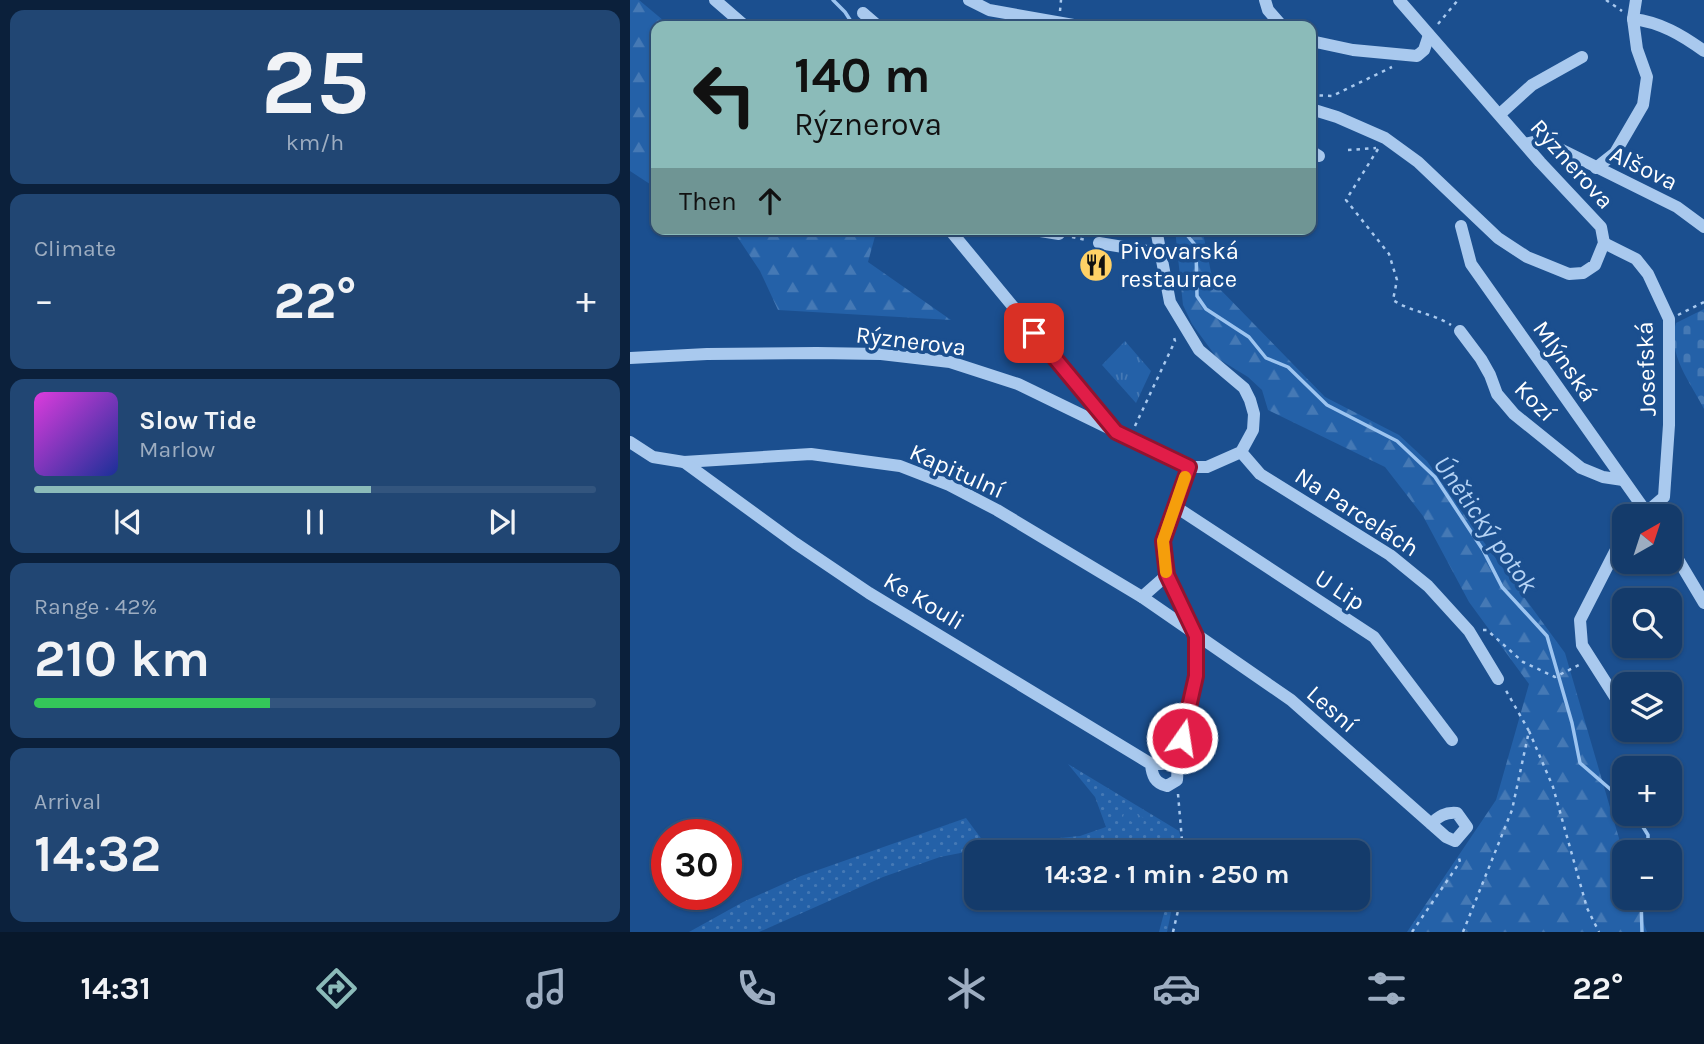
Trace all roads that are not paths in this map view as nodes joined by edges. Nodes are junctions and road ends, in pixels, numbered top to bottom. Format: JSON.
{"nodes":[{"id":1,"x":715,"y":0,"type":"edge"},
{"id":2,"x":969,"y":0,"type":"edge"},
{"id":3,"x":1265,"y":0,"type":"edge"},
{"id":4,"x":1399,"y":0,"type":"edge"},
{"id":5,"x":1636,"y":0,"type":"edge"},
{"id":6,"x":863,"y":13,"type":"dead end"},
{"id":7,"x":1633,"y":19,"type":"junction"},
{"id":8,"x":739,"y":21,"type":"edge"},
{"id":9,"x":872,"y":21,"type":"edge"},
{"id":10,"x":1051,"y":21,"type":"edge"},
{"id":11,"x":1278,"y":21,"type":"edge"},
{"id":12,"x":1429,"y":34,"type":"junction"},
{"id":13,"x":1316,"y":42,"type":"edge"},
{"id":14,"x":1704,"y":51,"type":"edge"},
{"id":15,"x":1582,"y":57,"type":"dead end"},
{"id":16,"x":1316,"y":111,"type":"edge"},
{"id":17,"x":1500,"y":114,"type":"junction"},
{"id":18,"x":1525,"y":144,"type":"junction"},
{"id":19,"x":1597,"y":168,"type":"junction"},
{"id":20,"x":1461,"y":226,"type":"dead end"},
{"id":21,"x":1704,"y":227,"type":"edge"},
{"id":22,"x":955,"y":235,"type":"edge"},
{"id":23,"x":1157,"y":235,"type":"edge"},
{"id":24,"x":1099,"y":243,"type":"road end"},
{"id":25,"x":1604,"y":243,"type":"junction"},
{"id":26,"x":1159,"y":253,"type":"junction"},
{"id":27,"x":1460,"y":331,"type":"road end"},
{"id":28,"x":630,"y":358,"type":"edge"},
{"id":29,"x":1116,"y":432,"type":"junction"},
{"id":30,"x":630,"y":442,"type":"edge"},
{"id":31,"x":1241,"y":452,"type":"junction"},
{"id":32,"x":684,"y":462,"type":"junction"},
{"id":33,"x":1189,"y":467,"type":"junction"},
{"id":34,"x":1623,"y":480,"type":"junction"},
{"id":35,"x":1639,"y":504,"type":"edge"},
{"id":36,"x":1657,"y":504,"type":"edge"},
{"id":37,"x":1176,"y":507,"type":"junction"},
{"id":38,"x":1612,"y":557,"type":"edge"},
{"id":39,"x":1682,"y":566,"type":"edge"},
{"id":40,"x":1167,"y":575,"type":"junction"},
{"id":41,"x":1142,"y":597,"type":"junction"},
{"id":42,"x":1704,"y":603,"type":"edge"},
{"id":43,"x":1196,"y":636,"type":"junction"},
{"id":44,"x":1498,"y":678,"type":"road end"},
{"id":45,"x":1612,"y":692,"type":"edge"},
{"id":46,"x":1452,"y":740,"type":"dead end"},
{"id":47,"x":1178,"y":758,"type":"junction"},
{"id":48,"x":1151,"y":764,"type":"junction"},
{"id":49,"x":1431,"y":824,"type":"junction"}],
"edges":[{"from":1,"to":8,"type":"street"},
{"from":2,"to":10,"type":"street"},
{"from":3,"to":11,"type":"street"},
{"from":4,"to":12,"type":"street","name":"Rýznerova"},
{"from":5,"to":7,"type":"street"},
{"from":6,"to":9,"type":"street"},
{"from":7,"to":14,"type":"street"},
{"from":7,"to":19,"type":"street"},
{"from":12,"to":13,"type":"street"},
{"from":12,"to":17,"type":"street","name":"Rýznerova"},
{"from":15,"to":17,"type":"street"},
{"from":16,"to":25,"type":"street","name":"Rýznerova"},
{"from":17,"to":18,"type":"street","name":"Rýznerova"},
{"from":18,"to":19,"type":"street","name":"Alšova"},
{"from":18,"to":25,"type":"street","name":"Rýznerova"},
{"from":19,"to":21,"type":"street","name":"Alšova"},
{"from":20,"to":34,"type":"street","name":"Mlýnská"},
{"from":22,"to":29,"type":"street"},
{"from":23,"to":26,"type":"street"},
{"from":24,"to":26,"type":"street"},
{"from":25,"to":36,"type":"street","name":"Josefská"},
{"from":26,"to":31,"type":"street"},
{"from":27,"to":34,"type":"street","name":"Kozí"},
{"from":28,"to":29,"type":"street","name":"Rýznerova"},
{"from":29,"to":33,"type":"street","name":"Rýznerova"},
{"from":30,"to":32,"type":"street","name":"Kapitulní"},
{"from":31,"to":33,"type":"street"},
{"from":31,"to":44,"type":"street","name":"Na Parcelách"},
{"from":32,"to":41,"type":"street","name":"Kapitulní"},
{"from":32,"to":48,"type":"street","name":"Ke Kouli"},
{"from":33,"to":37,"type":"street"},
{"from":34,"to":35,"type":"street","name":"Mlýnská"},
{"from":37,"to":40,"type":"street"},
{"from":37,"to":46,"type":"street","name":"U Lip"},
{"from":38,"to":45,"type":"street"},
{"from":39,"to":42,"type":"street"},
{"from":40,"to":41,"type":"street"},
{"from":40,"to":43,"type":"street"},
{"from":41,"to":43,"type":"street","name":"Kapitulní"},
{"from":43,"to":47,"type":"street"},
{"from":43,"to":49,"type":"street","name":"Lesní"},
{"from":47,"to":48,"type":"street"},
{"from":47,"to":48,"type":"street","name":"Ke Kouli"},
{"from":49,"to":49,"type":"street","name":"Lesní"}]}
